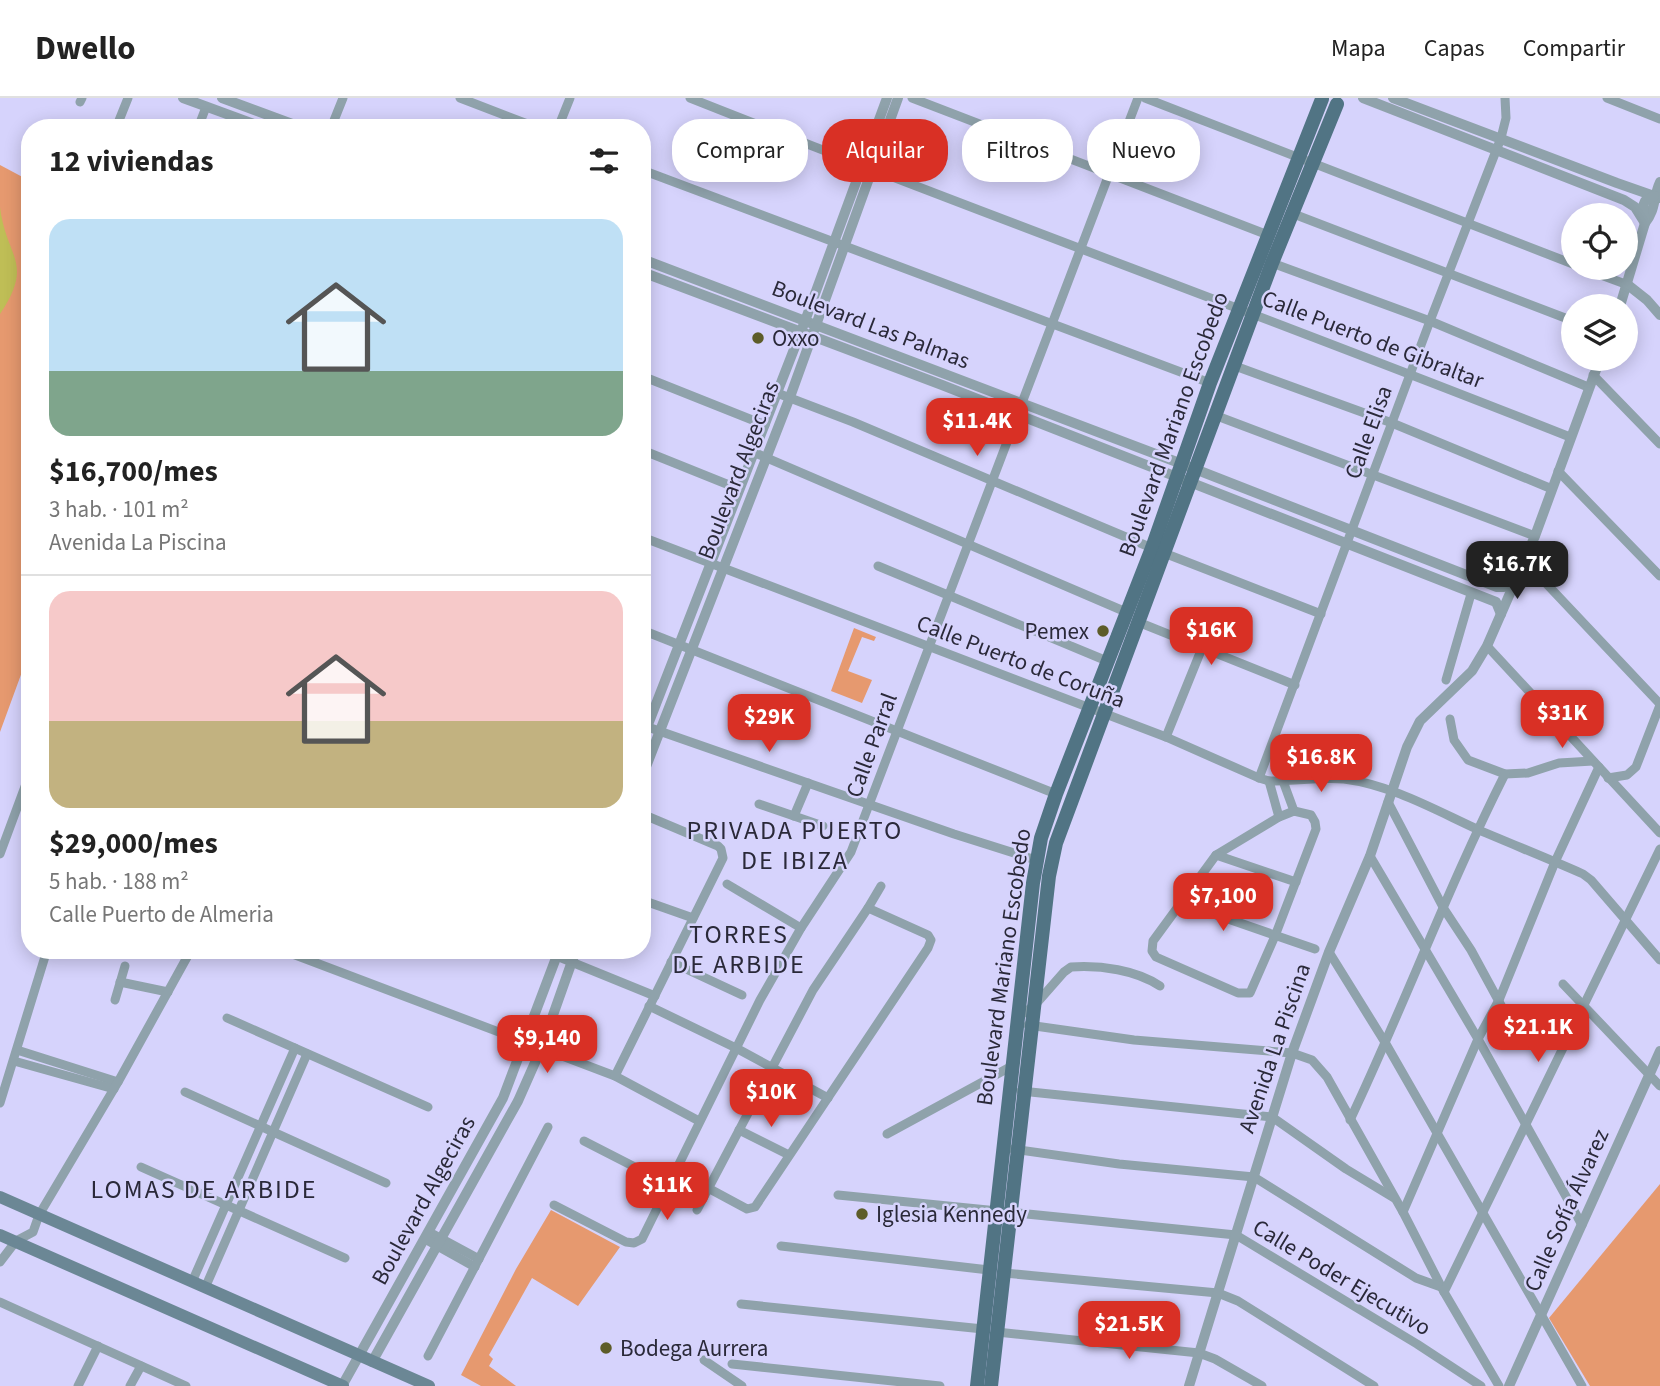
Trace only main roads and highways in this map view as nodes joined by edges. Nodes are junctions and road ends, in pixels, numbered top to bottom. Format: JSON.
{"nodes":[{"id":1,"x":1351,"y":98,"type":"edge"},
{"id":2,"x":1321,"y":99,"type":"edge"},
{"id":3,"x":1336,"y":104,"type":"junction"},
{"id":4,"x":1305,"y":160,"type":"junction"},
{"id":5,"x":1158,"y":551,"type":"junction"},
{"id":6,"x":1017,"y":1091,"type":"junction"},
{"id":7,"x":0,"y":1197,"type":"edge"},
{"id":8,"x":0,"y":1235,"type":"edge"},
{"id":9,"x":990,"y":1331,"type":"junction"},
{"id":10,"x":342,"y":1386,"type":"edge"},
{"id":11,"x":429,"y":1386,"type":"edge"},
{"id":12,"x":977,"y":1386,"type":"edge"},
{"id":13,"x":991,"y":1386,"type":"edge"}],
"edges":[{"from":1,"to":3,"type":"main road"},
{"from":2,"to":3,"type":"main road"},
{"from":2,"to":4,"type":"main road","name":"Boulevard Mariano Escobedo"},
{"from":3,"to":4,"type":"main road","name":"Boulevard Mariano Escobedo"},
{"from":4,"to":5,"type":"main road","name":"Boulevard Mariano Escobedo"},
{"from":4,"to":5,"type":"main road","name":"Boulevard Mariano Escobedo"},
{"from":5,"to":6,"type":"main road","name":"Boulevard Mariano Escobedo"},
{"from":5,"to":6,"type":"main road","name":"Boulevard Mariano Escobedo"},
{"from":6,"to":9,"type":"main road","name":"Boulevard Mariano Escobedo"},
{"from":6,"to":9,"type":"main road","name":"Boulevard Mariano Escobedo"},
{"from":7,"to":11,"type":"main road"},
{"from":8,"to":10,"type":"main road"},
{"from":9,"to":12,"type":"main road","name":"Boulevard Mariano Escobedo"},
{"from":9,"to":13,"type":"main road","name":"Boulevard Mariano Escobedo"}]}
